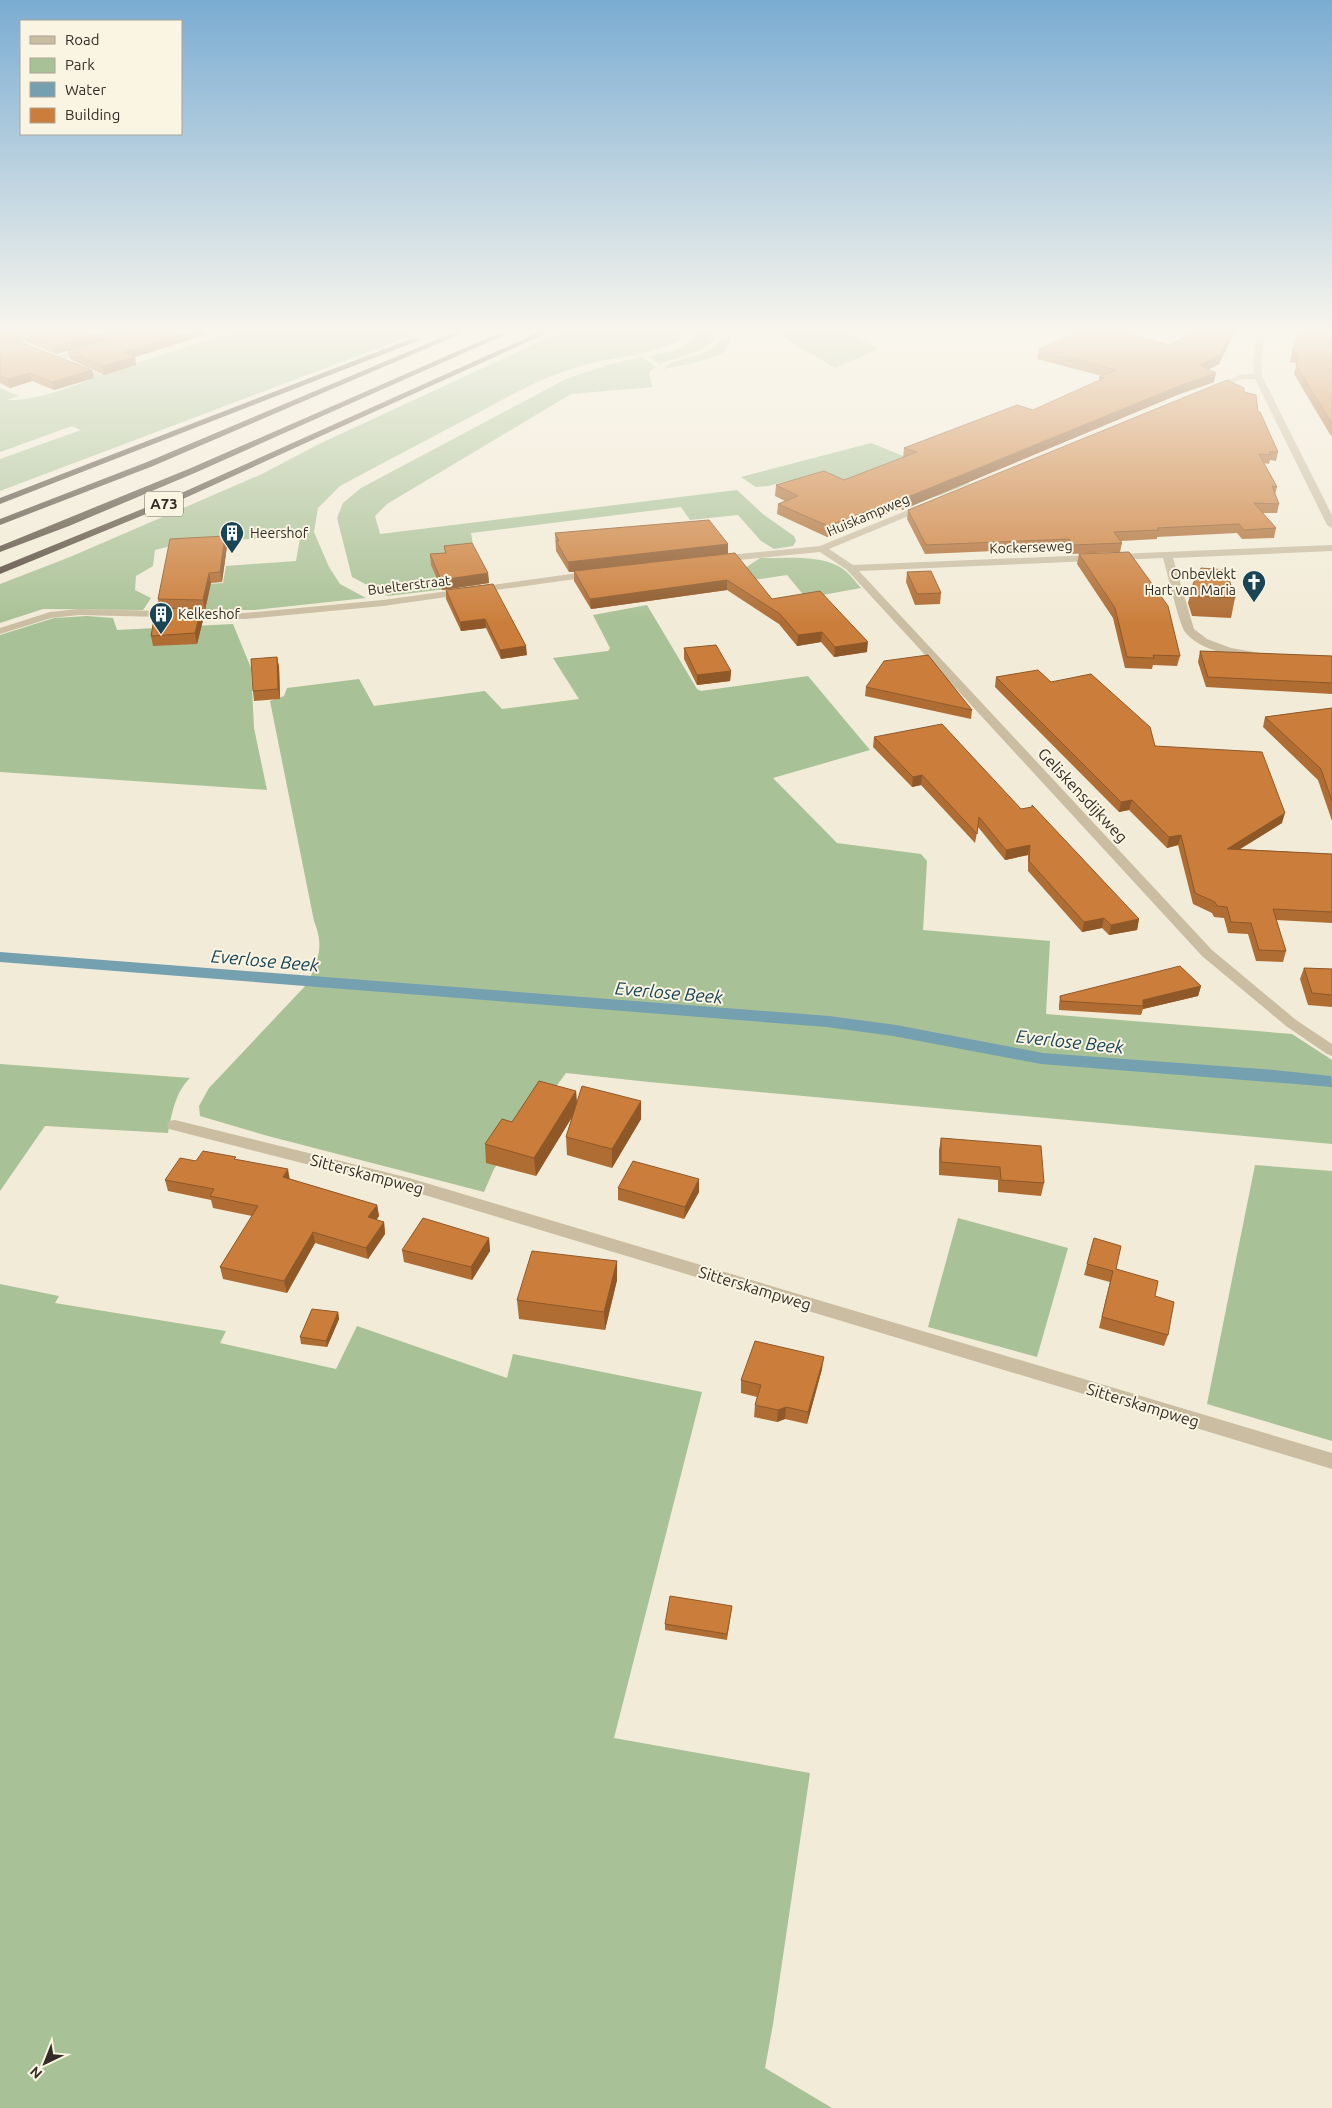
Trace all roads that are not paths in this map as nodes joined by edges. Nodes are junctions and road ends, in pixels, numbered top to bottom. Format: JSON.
{"nodes":[{"id":1,"x":190,"y":427,"type":"edge"},
{"id":2,"x":236,"y":427,"type":"edge"},
{"id":3,"x":291,"y":427,"type":"edge"},
{"id":4,"x":334,"y":427,"type":"edge"},
{"id":5,"x":1283,"y":427,"type":"edge"},
{"id":6,"x":0,"y":501,"type":"edge"},
{"id":7,"x":938,"y":501,"type":"edge"},
{"id":8,"x":0,"y":522,"type":"edge"},
{"id":9,"x":1332,"y":526,"type":"edge"},
{"id":10,"x":1332,"y":548,"type":"edge"},
{"id":11,"x":0,"y":549,"type":"edge"},
{"id":12,"x":822,"y":549,"type":"junction"},
{"id":13,"x":1167,"y":555,"type":"junction"},
{"id":14,"x":708,"y":560,"type":"edge"},
{"id":15,"x":851,"y":568,"type":"junction"},
{"id":16,"x":0,"y":571,"type":"edge"},
{"id":17,"x":604,"y":572,"type":"edge"},
{"id":18,"x":0,"y":631,"type":"edge"},
{"id":19,"x":1269,"y":656,"type":"edge"},
{"id":20,"x":1332,"y":1051,"type":"edge"},
{"id":21,"x":175,"y":1125,"type":"dead end"},
{"id":22,"x":1332,"y":1461,"type":"edge"}],
"edges":[{"from":1,"to":6,"type":"highway"},
{"from":2,"to":8,"type":"highway","number":"A73"},
{"from":3,"to":11,"type":"highway","number":"A73"},
{"from":4,"to":16,"type":"highway","number":"A73"},
{"from":5,"to":9,"type":"street"},
{"from":7,"to":12,"type":"street","name":"Huiskampweg"},
{"from":10,"to":13,"type":"street","name":"Kockerseweg"},
{"from":12,"to":14,"type":"street"},
{"from":12,"to":15,"type":"street","name":"Geliskensdijkweg"},
{"from":13,"to":15,"type":"street","name":"Kockerseweg"},
{"from":13,"to":19,"type":"street"},
{"from":15,"to":20,"type":"street","name":"Geliskensdijkweg"},
{"from":17,"to":18,"type":"street","name":"Buelterstraat"},
{"from":21,"to":22,"type":"street","name":"Sitterskampweg"}]}
